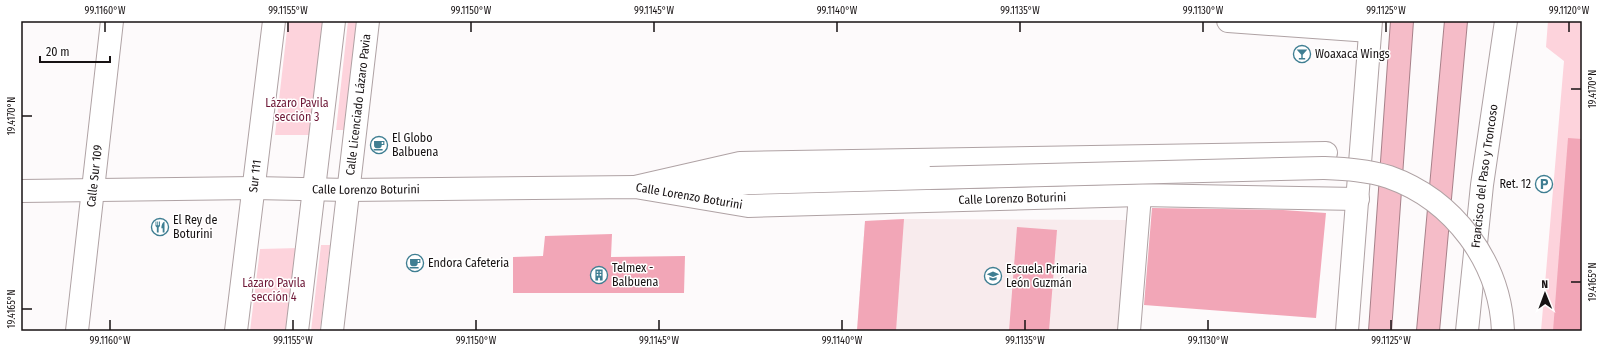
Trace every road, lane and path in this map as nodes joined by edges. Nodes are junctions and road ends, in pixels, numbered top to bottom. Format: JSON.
{"nodes":[{"id":1,"x":112,"y":21,"type":"edge"},
{"id":2,"x":274,"y":21,"type":"edge"},
{"id":3,"x":334,"y":21,"type":"edge"},
{"id":4,"x":368,"y":21,"type":"edge"},
{"id":5,"x":1228,"y":21,"type":"edge"},
{"id":6,"x":1402,"y":21,"type":"edge"},
{"id":7,"x":1456,"y":21,"type":"edge"},
{"id":8,"x":1506,"y":21,"type":"edge"},
{"id":9,"x":1371,"y":26,"type":"edge"},
{"id":10,"x":1326,"y":153,"type":"dead end"},
{"id":11,"x":635,"y":187,"type":"junction"},
{"id":12,"x":254,"y":188,"type":"junction"},
{"id":13,"x":94,"y":190,"type":"junction"},
{"id":14,"x":313,"y":190,"type":"junction"},
{"id":15,"x":348,"y":190,"type":"junction"},
{"id":16,"x":21,"y":191,"type":"edge"},
{"id":17,"x":1140,"y":195,"type":"junction"},
{"id":18,"x":1358,"y":199,"type":"junction"},
{"id":19,"x":77,"y":331,"type":"edge"},
{"id":20,"x":236,"y":331,"type":"edge"},
{"id":21,"x":297,"y":331,"type":"edge"},
{"id":22,"x":332,"y":331,"type":"edge"},
{"id":23,"x":1129,"y":331,"type":"edge"},
{"id":24,"x":1347,"y":331,"type":"edge"},
{"id":25,"x":1380,"y":331,"type":"edge"},
{"id":26,"x":1428,"y":331,"type":"edge"},
{"id":27,"x":1467,"y":331,"type":"edge"},
{"id":28,"x":1503,"y":331,"type":"edge"}],
"edges":[{"from":1,"to":13,"type":"main road","name":"Calle Sur 109"},
{"from":2,"to":12,"type":"main road","name":"Sur 111"},
{"from":3,"to":14,"type":"main road"},
{"from":4,"to":15,"type":"main road","name":"Calle Licenciado Lázaro Pavia"},
{"from":5,"to":9,"type":"main road"},
{"from":6,"to":25,"type":"highway"},
{"from":7,"to":26,"type":"highway"},
{"from":8,"to":27,"type":"main road","name":"Francisco del Paso y Troncoso"},
{"from":9,"to":18,"type":"main road"},
{"from":10,"to":11,"type":"main road"},
{"from":11,"to":15,"type":"main road","name":"Calle Lorenzo Boturini"},
{"from":11,"to":17,"type":"main road","name":"Calle Lorenzo Boturini"},
{"from":11,"to":28,"type":"main road","bridge":true},
{"from":12,"to":13,"type":"main road","name":"Calle Lorenzo Boturini"},
{"from":12,"to":14,"type":"main road","name":"Calle Lorenzo Boturini"},
{"from":12,"to":20,"type":"main road","name":"Sur 111"},
{"from":13,"to":16,"type":"main road","name":"Calle Lorenzo Boturini"},
{"from":13,"to":19,"type":"main road","name":"Calle Sur 109"},
{"from":14,"to":15,"type":"main road","name":"Calle Lorenzo Boturini"},
{"from":14,"to":21,"type":"main road"},
{"from":15,"to":22,"type":"main road","name":"Calle Licenciado Lázaro Pavia"},
{"from":17,"to":18,"type":"main road","name":"Calle Lorenzo Boturini"},
{"from":17,"to":23,"type":"main road"},
{"from":18,"to":24,"type":"main road"}]}
